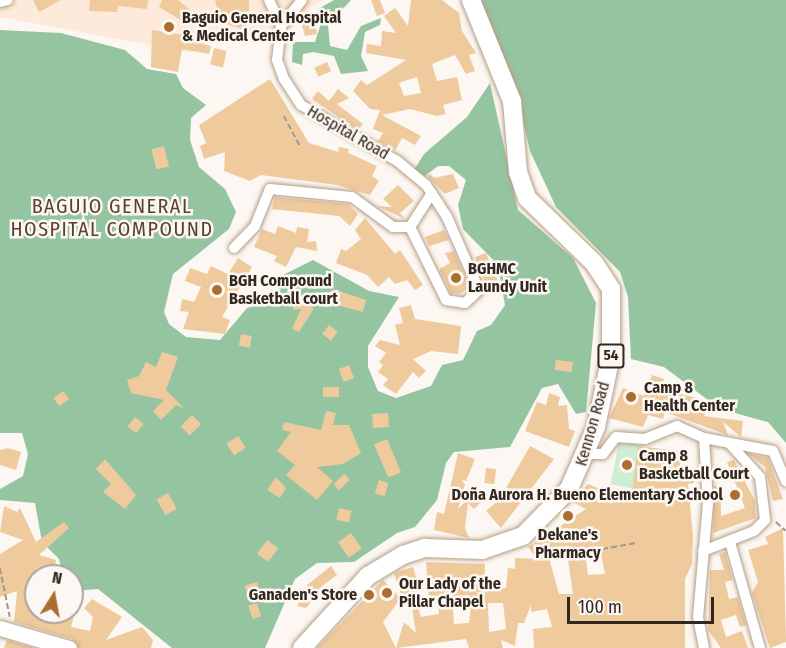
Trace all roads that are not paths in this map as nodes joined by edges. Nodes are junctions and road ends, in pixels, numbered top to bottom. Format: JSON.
{"nodes":[{"id":1,"x":8,"y":0,"type":"edge"},
{"id":2,"x":269,"y":0,"type":"edge"},
{"id":3,"x":302,"y":0,"type":"edge"},
{"id":4,"x":471,"y":0,"type":"edge"},
{"id":5,"x":0,"y":2,"type":"edge"},
{"id":6,"x":281,"y":26,"type":"junction"},
{"id":7,"x":432,"y":193,"type":"junction"},
{"id":8,"x":410,"y":227,"type":"junction"},
{"id":9,"x":234,"y":248,"type":"dead end"},
{"id":10,"x":704,"y":438,"type":"junction"},
{"id":11,"x":730,"y":444,"type":"junction"},
{"id":12,"x":587,"y":454,"type":"junction"},
{"id":13,"x":786,"y":481,"type":"edge"},
{"id":14,"x":730,"y":542,"type":"junction"},
{"id":15,"x":703,"y":551,"type":"junction"},
{"id":16,"x":4,"y":628,"type":"edge"},
{"id":17,"x":69,"y":648,"type":"edge"},
{"id":18,"x":302,"y":648,"type":"edge"},
{"id":19,"x":704,"y":648,"type":"edge"},
{"id":20,"x":760,"y":648,"type":"edge"}],
"edges":[{"from":1,"to":5,"type":"street"},
{"from":2,"to":6,"type":"street"},
{"from":3,"to":6,"type":"street"},
{"from":4,"to":12,"type":"highway","name":"Kennon Road","number":"54"},
{"from":6,"to":7,"type":"street","name":"Hospital Road"},
{"from":7,"to":8,"type":"street"},
{"from":7,"to":8,"type":"street","name":"Hospital Road"},
{"from":8,"to":9,"type":"street"},
{"from":10,"to":11,"type":"street"},
{"from":10,"to":12,"type":"street"},
{"from":10,"to":15,"type":"street"},
{"from":11,"to":13,"type":"street"},
{"from":11,"to":14,"type":"street"},
{"from":12,"to":18,"type":"highway","name":"Kennon Road","number":"54"},
{"from":14,"to":15,"type":"street"},
{"from":14,"to":20,"type":"street"},
{"from":15,"to":19,"type":"street"},
{"from":16,"to":17,"type":"street"}]}
